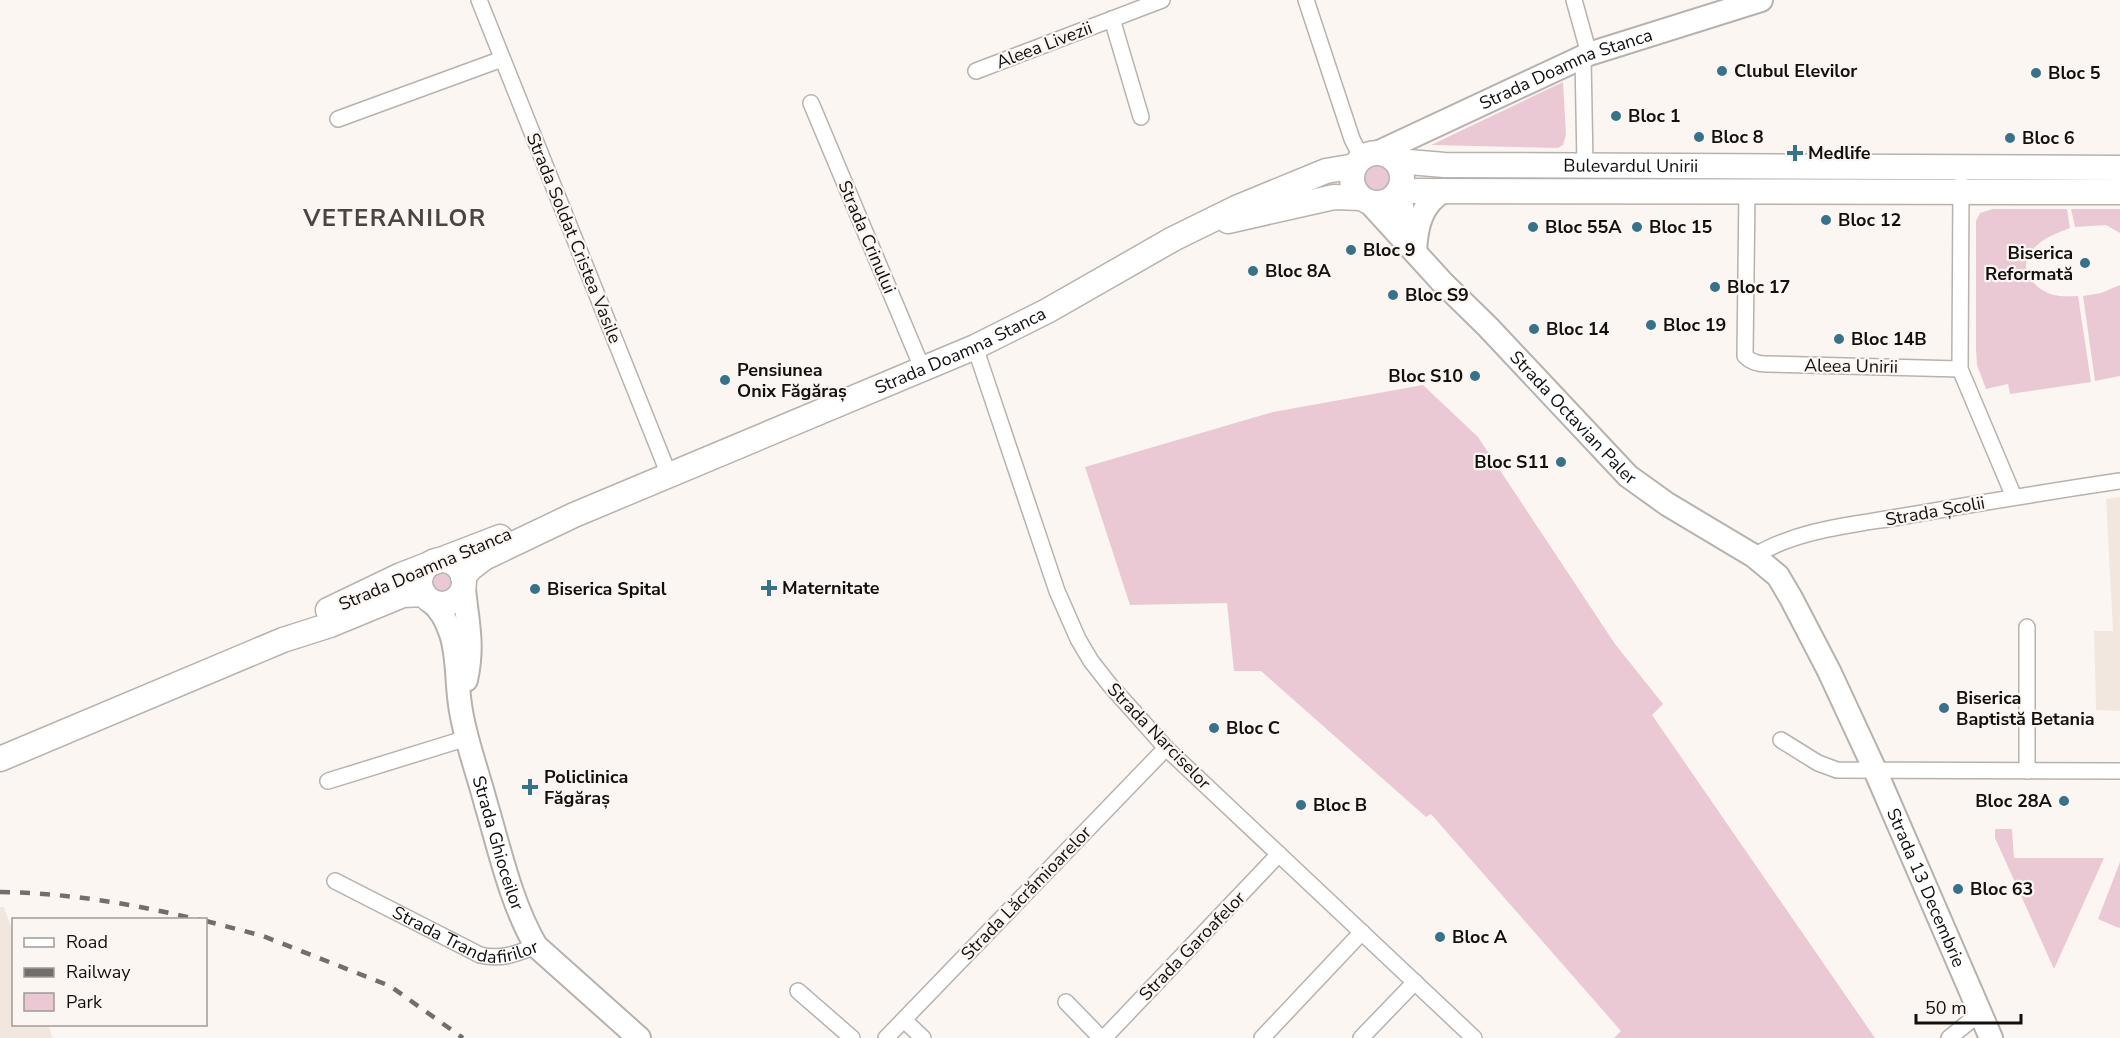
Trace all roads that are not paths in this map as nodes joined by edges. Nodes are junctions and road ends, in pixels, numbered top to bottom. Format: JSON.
{"nodes":[{"id":1,"x":479,"y":0,"type":"edge"},
{"id":2,"x":1162,"y":0,"type":"edge"},
{"id":3,"x":1306,"y":0,"type":"edge"},
{"id":4,"x":1574,"y":0,"type":"edge"},
{"id":5,"x":1751,"y":3,"type":"edge"},
{"id":6,"x":1112,"y":19,"type":"junction"},
{"id":7,"x":1586,"y":55,"type":"junction"},
{"id":8,"x":502,"y":59,"type":"junction"},
{"id":9,"x":976,"y":71,"type":"dead end"},
{"id":10,"x":810,"y":104,"type":"dead end"},
{"id":11,"x":1142,"y":117,"type":"dead end"},
{"id":12,"x":338,"y":119,"type":"dead end"},
{"id":13,"x":1373,"y":159,"type":"junction"},
{"id":14,"x":1585,"y":165,"type":"junction"},
{"id":15,"x":1866,"y":166,"type":"junction"},
{"id":16,"x":1962,"y":167,"type":"junction"},
{"id":17,"x":2120,"y":168,"type":"edge"},
{"id":18,"x":1747,"y":190,"type":"junction"},
{"id":19,"x":1399,"y":191,"type":"junction"},
{"id":20,"x":1444,"y":191,"type":"junction"},
{"id":21,"x":1866,"y":191,"type":"junction"},
{"id":22,"x":1961,"y":191,"type":"junction"},
{"id":23,"x":2120,"y":192,"type":"edge"},
{"id":24,"x":1365,"y":200,"type":"junction"},
{"id":25,"x":1205,"y":225,"type":"junction"},
{"id":26,"x":1414,"y":252,"type":"junction"},
{"id":27,"x":975,"y":347,"type":"junction"},
{"id":28,"x":1960,"y":369,"type":"junction"},
{"id":29,"x":923,"y":370,"type":"junction"},
{"id":30,"x":669,"y":475,"type":"junction"},
{"id":31,"x":2120,"y":481,"type":"edge"},
{"id":32,"x":2022,"y":495,"type":"junction"},
{"id":33,"x":574,"y":515,"type":"junction"},
{"id":34,"x":1755,"y":556,"type":"junction"},
{"id":35,"x":432,"y":562,"type":"junction"},
{"id":36,"x":464,"y":582,"type":"junction"},
{"id":37,"x":426,"y":597,"type":"junction"},
{"id":38,"x":2027,"y":627,"type":"dead end"},
{"id":39,"x":283,"y":640,"type":"junction"},
{"id":40,"x":460,"y":708,"type":"junction"},
{"id":41,"x":467,"y":738,"type":"junction"},
{"id":42,"x":1781,"y":740,"type":"dead end"},
{"id":43,"x":1166,"y":748,"type":"junction"},
{"id":44,"x":0,"y":759,"type":"edge"},
{"id":45,"x":1875,"y":770,"type":"junction"},
{"id":46,"x":2027,"y":771,"type":"junction"},
{"id":47,"x":2120,"y":771,"type":"edge"},
{"id":48,"x":328,"y":781,"type":"dead end"},
{"id":49,"x":1280,"y":854,"type":"junction"},
{"id":50,"x":335,"y":881,"type":"dead end"},
{"id":51,"x":1362,"y":932,"type":"junction"},
{"id":52,"x":536,"y":946,"type":"junction"},
{"id":53,"x":1415,"y":982,"type":"junction"},
{"id":54,"x":798,"y":991,"type":"dead end"},
{"id":55,"x":1066,"y":1002,"type":"dead end"},
{"id":56,"x":1980,"y":1013,"type":"junction"},
{"id":57,"x":904,"y":1020,"type":"junction"},
{"id":58,"x":1470,"y":1037,"type":"edge"},
{"id":59,"x":639,"y":1038,"type":"edge"},
{"id":60,"x":852,"y":1038,"type":"edge"},
{"id":61,"x":886,"y":1038,"type":"edge"},
{"id":62,"x":923,"y":1038,"type":"edge"},
{"id":63,"x":1103,"y":1038,"type":"edge"},
{"id":64,"x":1262,"y":1038,"type":"edge"},
{"id":65,"x":1361,"y":1038,"type":"edge"},
{"id":66,"x":1949,"y":1038,"type":"edge"},
{"id":67,"x":1991,"y":1038,"type":"edge"}],
"edges":[{"from":1,"to":8,"type":"street","name":"Strada Soldat Cristea Vasile"},
{"from":2,"to":6,"type":"street","name":"Aleea Livezii"},
{"from":3,"to":13,"type":"street"},
{"from":4,"to":7,"type":"street"},
{"from":5,"to":7,"type":"main road","name":"Strada Doamna Stanca"},
{"from":6,"to":9,"type":"street","name":"Aleea Livezii"},
{"from":6,"to":11,"type":"street","name":"Aleea Livezii"},
{"from":7,"to":13,"type":"main road","name":"Strada Doamna Stanca"},
{"from":7,"to":14,"type":"street"},
{"from":8,"to":12,"type":"street"},
{"from":8,"to":30,"type":"street","name":"Strada Soldat Cristea Vasile"},
{"from":10,"to":29,"type":"street","name":"Strada Crinului"},
{"from":13,"to":14,"type":"main road","name":"Bulevardul Unirii"},
{"from":13,"to":19,"type":"main road"},
{"from":13,"to":24,"type":"main road"},
{"from":13,"to":25,"type":"main road","name":"Strada Doamna Stanca"},
{"from":14,"to":15,"type":"main road","name":"Bulevardul Unirii"},
{"from":15,"to":16,"type":"main road","name":"Bulevardul Unirii"},
{"from":15,"to":21,"type":"street"},
{"from":16,"to":17,"type":"main road","name":"Bulevardul Unirii"},
{"from":16,"to":22,"type":"street"},
{"from":18,"to":20,"type":"main road","name":"Bulevardul Unirii"},
{"from":18,"to":21,"type":"main road","name":"Bulevardul Unirii"},
{"from":18,"to":28,"type":"street","name":"Aleea Unirii"},
{"from":19,"to":20,"type":"main road","name":"Bulevardul Unirii"},
{"from":19,"to":24,"type":"main road"},
{"from":19,"to":26,"type":"main road"},
{"from":20,"to":26,"type":"main road"},
{"from":21,"to":22,"type":"main road","name":"Bulevardul Unirii"},
{"from":22,"to":23,"type":"main road","name":"Bulevardul Unirii"},
{"from":22,"to":28,"type":"street"},
{"from":24,"to":25,"type":"main road","name":"Strada Doamna Stanca"},
{"from":24,"to":26,"type":"main road","name":"Strada Octavian Paler"},
{"from":25,"to":27,"type":"main road","name":"Strada Doamna Stanca"},
{"from":26,"to":34,"type":"main road","name":"Strada Octavian Paler"},
{"from":27,"to":29,"type":"main road","name":"Strada Doamna Stanca"},
{"from":27,"to":43,"type":"street","name":"Strada Narciselor"},
{"from":28,"to":32,"type":"street"},
{"from":29,"to":30,"type":"main road","name":"Strada Doamna Stanca"},
{"from":30,"to":33,"type":"main road","name":"Strada Doamna Stanca"},
{"from":31,"to":32,"type":"street","name":"Strada Școlii"},
{"from":32,"to":34,"type":"street","name":"Strada Școlii"},
{"from":33,"to":35,"type":"main road","name":"Strada Doamna Stanca"},
{"from":33,"to":36,"type":"main road","name":"Strada Doamna Stanca"},
{"from":34,"to":45,"type":"main road","name":"Strada 13 Decembrie"},
{"from":35,"to":36,"type":"main road"},
{"from":35,"to":37,"type":"main road"},
{"from":35,"to":39,"type":"main road","name":"Strada Doamna Stanca"},
{"from":36,"to":37,"type":"main road"},
{"from":36,"to":40,"type":"main road","name":"Strada Ghioceilor"},
{"from":37,"to":39,"type":"main road","name":"Strada Doamna Stanca"},
{"from":37,"to":40,"type":"main road","name":"Strada Ghioceilor"},
{"from":38,"to":46,"type":"street"},
{"from":39,"to":44,"type":"main road","name":"Strada Doamna Stanca"},
{"from":40,"to":41,"type":"main road","name":"Strada Ghioceilor"},
{"from":41,"to":48,"type":"street"},
{"from":41,"to":52,"type":"main road","name":"Strada Ghioceilor"},
{"from":42,"to":45,"type":"street"},
{"from":43,"to":49,"type":"street","name":"Strada Narciselor"},
{"from":43,"to":57,"type":"street","name":"Strada Lăcrămioarelor"},
{"from":45,"to":46,"type":"street"},
{"from":45,"to":56,"type":"main road","name":"Strada 13 Decembrie"},
{"from":46,"to":47,"type":"street"},
{"from":49,"to":51,"type":"street","name":"Strada Narciselor"},
{"from":49,"to":63,"type":"street","name":"Strada Garoafelor"},
{"from":50,"to":52,"type":"street","name":"Strada Trandafirilor"},
{"from":51,"to":53,"type":"street","name":"Strada Narciselor"},
{"from":51,"to":64,"type":"street"},
{"from":52,"to":59,"type":"main road","name":"Strada Trandafirilor"},
{"from":53,"to":58,"type":"street","name":"Strada Narciselor"},
{"from":53,"to":65,"type":"street"},
{"from":54,"to":60,"type":"street"},
{"from":55,"to":63,"type":"street","name":"Strada Garoafelor"},
{"from":56,"to":66,"type":"street"},
{"from":56,"to":67,"type":"main road","name":"Strada 13 Decembrie"},
{"from":57,"to":61,"type":"street","name":"Strada Lăcrămioarelor"},
{"from":57,"to":62,"type":"street"}]}
